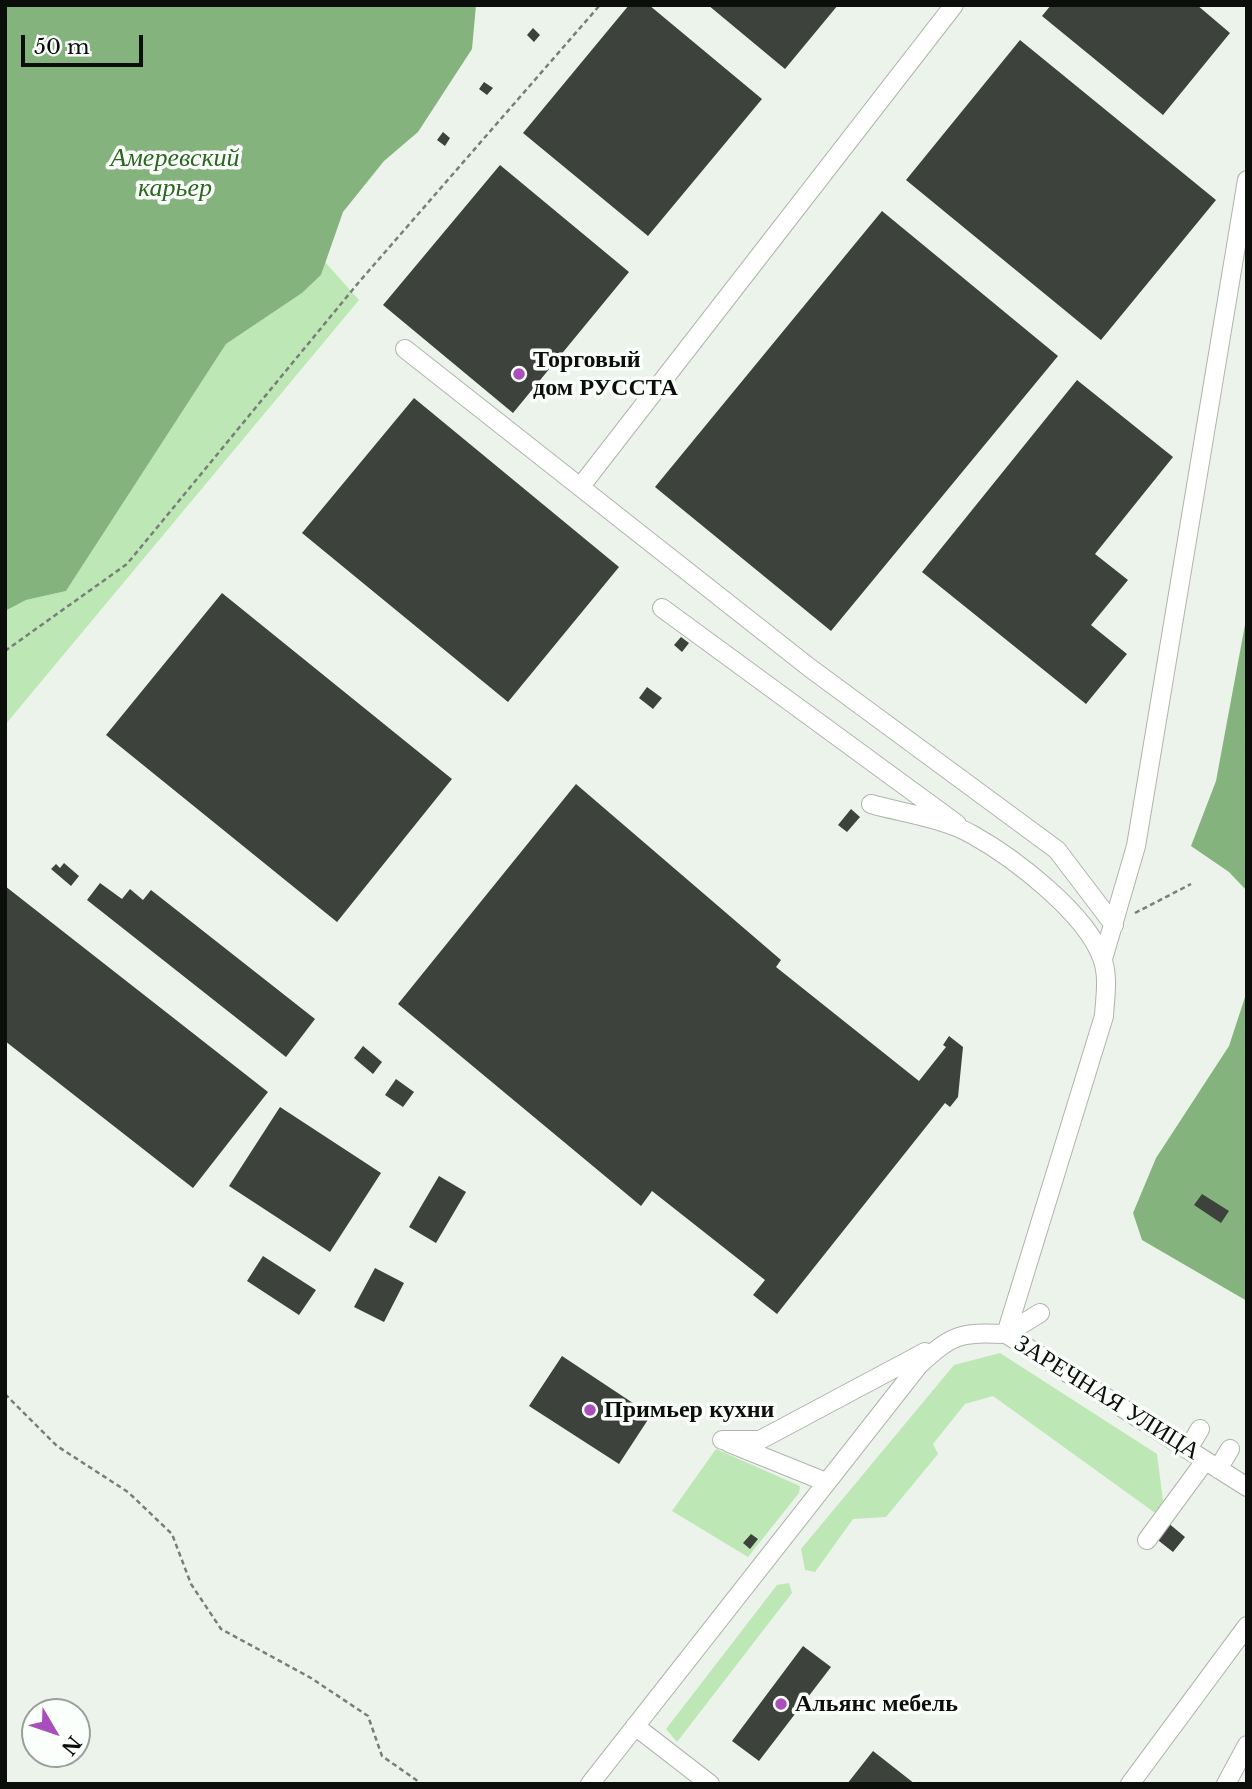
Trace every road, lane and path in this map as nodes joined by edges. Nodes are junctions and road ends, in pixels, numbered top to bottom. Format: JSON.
{"nodes":[{"id":1,"x":600,"y":5,"type":"edge"},
{"id":2,"x":954,"y":5,"type":"edge"},
{"id":3,"x":1247,"y":180,"type":"edge"},
{"id":4,"x":405,"y":349,"type":"dead end"},
{"id":5,"x":580,"y":486,"type":"junction"},
{"id":6,"x":662,"y":608,"type":"dead end"},
{"id":7,"x":5,"y":651,"type":"edge"},
{"id":8,"x":871,"y":804,"type":"dead end"},
{"id":9,"x":971,"y":834,"type":"junction"},
{"id":10,"x":1191,"y":884,"type":"dead end"},
{"id":11,"x":1114,"y":925,"type":"junction"},
{"id":12,"x":1103,"y":959,"type":"junction"},
{"id":13,"x":1040,"y":1313,"type":"dead end"},
{"id":14,"x":1006,"y":1334,"type":"junction"},
{"id":15,"x":945,"y":1342,"type":"junction"},
{"id":16,"x":5,"y":1394,"type":"edge"},
{"id":17,"x":1200,"y":1429,"type":"dead end"},
{"id":18,"x":1188,"y":1449,"type":"junction"},
{"id":19,"x":1230,"y":1449,"type":"dead end"},
{"id":20,"x":1211,"y":1465,"type":"junction"},
{"id":21,"x":826,"y":1482,"type":"junction"},
{"id":22,"x":1247,"y":1487,"type":"edge"},
{"id":23,"x":1147,"y":1540,"type":"dead end"},
{"id":24,"x":1247,"y":1626,"type":"edge"},
{"id":25,"x":635,"y":1726,"type":"junction"},
{"id":26,"x":1247,"y":1745,"type":"edge"},
{"id":27,"x":422,"y":1784,"type":"edge"},
{"id":28,"x":590,"y":1784,"type":"edge"},
{"id":29,"x":710,"y":1784,"type":"edge"},
{"id":30,"x":1130,"y":1784,"type":"edge"},
{"id":31,"x":1226,"y":1784,"type":"edge"}],
"edges":[{"from":1,"to":7,"type":"path"},
{"from":2,"to":5,"type":"street"},
{"from":3,"to":11,"type":"street"},
{"from":4,"to":5,"type":"street"},
{"from":5,"to":11,"type":"street"},
{"from":6,"to":9,"type":"street"},
{"from":8,"to":9,"type":"street"},
{"from":9,"to":12,"type":"street"},
{"from":10,"to":11,"type":"path"},
{"from":11,"to":12,"type":"street"},
{"from":12,"to":14,"type":"street"},
{"from":13,"to":14,"type":"street"},
{"from":14,"to":15,"type":"street","name":"ЗАРЕЧНАЯ УЛИЦА"},
{"from":14,"to":18,"type":"street","name":"ЗАРЕЧНАЯ УЛИЦА"},
{"from":15,"to":21,"type":"street","name":"ЗАРЕЧНАЯ УЛИЦА"},
{"from":15,"to":21,"type":"street"},
{"from":16,"to":27,"type":"path"},
{"from":17,"to":18,"type":"street"},
{"from":18,"to":20,"type":"street","name":"ЗАРЕЧНАЯ УЛИЦА"},
{"from":19,"to":20,"type":"street"},
{"from":20,"to":22,"type":"street","name":"ЗАРЕЧНАЯ УЛИЦА"},
{"from":20,"to":23,"type":"street"},
{"from":21,"to":25,"type":"street","name":"ЗАРЕЧНАЯ УЛИЦА"},
{"from":24,"to":30,"type":"street"},
{"from":25,"to":28,"type":"street","name":"ЗАРЕЧНАЯ УЛИЦА"},
{"from":25,"to":29,"type":"street"},
{"from":26,"to":31,"type":"street"}]}
